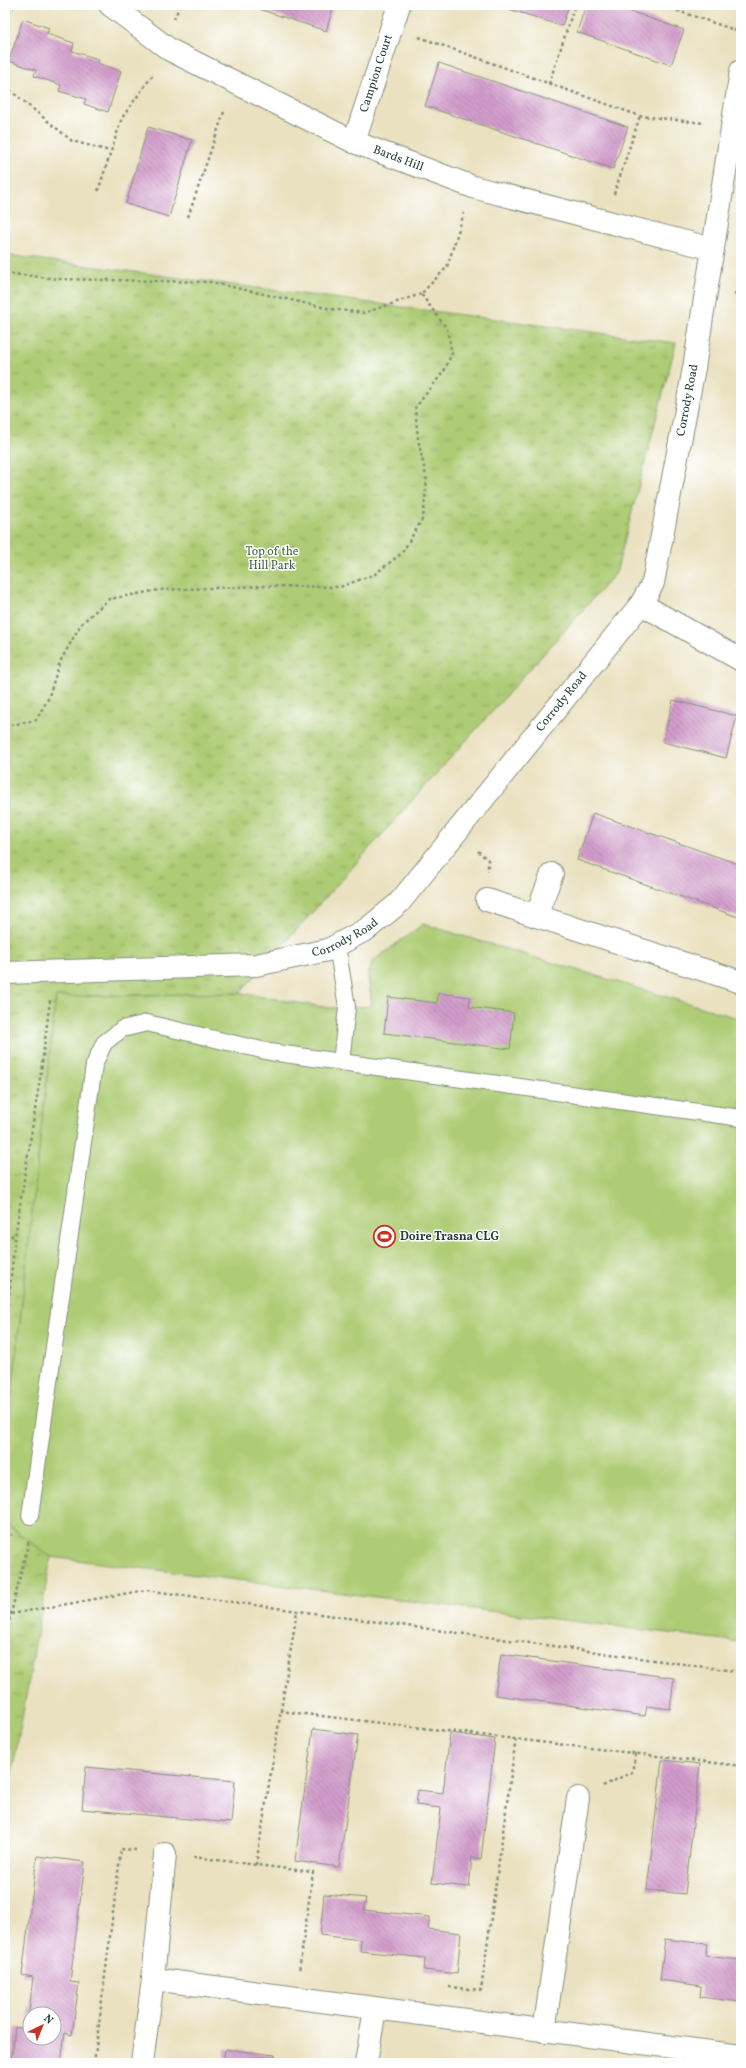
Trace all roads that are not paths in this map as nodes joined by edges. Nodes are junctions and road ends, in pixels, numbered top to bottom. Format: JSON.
{"nodes":[{"id":1,"x":110,"y":5,"type":"edge"},
{"id":2,"x":399,"y":5,"type":"edge"},
{"id":3,"x":741,"y":71,"type":"edge"},
{"id":4,"x":354,"y":142,"type":"junction"},
{"id":5,"x":713,"y":249,"type":"junction"},
{"id":6,"x":641,"y":604,"type":"junction"},
{"id":7,"x":741,"y":660,"type":"edge"},
{"id":8,"x":552,"y":874,"type":"dead end"},
{"id":9,"x":487,"y":900,"type":"road end"},
{"id":10,"x":536,"y":916,"type":"junction"},
{"id":11,"x":336,"y":946,"type":"junction"},
{"id":12,"x":5,"y":973,"type":"edge"},
{"id":13,"x":741,"y":982,"type":"edge"},
{"id":14,"x":340,"y":1063,"type":"junction"},
{"id":15,"x":741,"y":1118,"type":"edge"},
{"id":16,"x":30,"y":1516,"type":"dead end"},
{"id":17,"x":578,"y":1798,"type":"road end"},
{"id":18,"x":165,"y":1854,"type":"dead end"},
{"id":19,"x":153,"y":1979,"type":"junction"},
{"id":20,"x":375,"y":2009,"type":"junction"},
{"id":21,"x":544,"y":2031,"type":"junction"},
{"id":22,"x":741,"y":2056,"type":"edge"},
{"id":23,"x":700,"y":2057,"type":"edge"},
{"id":24,"x":142,"y":2063,"type":"edge"},
{"id":25,"x":366,"y":2063,"type":"edge"}],
"edges":[{"from":1,"to":4,"type":"street","name":"Bards Hill"},
{"from":2,"to":4,"type":"street","name":"Campion Court"},
{"from":3,"to":5,"type":"street","name":"Corrody Road"},
{"from":4,"to":5,"type":"street","name":"Bards Hill"},
{"from":5,"to":6,"type":"street","name":"Corrody Road"},
{"from":6,"to":7,"type":"street"},
{"from":6,"to":11,"type":"street","name":"Corrody Road"},
{"from":8,"to":10,"type":"street"},
{"from":9,"to":10,"type":"street"},
{"from":10,"to":13,"type":"street"},
{"from":11,"to":12,"type":"street","name":"Corrody Road"},
{"from":11,"to":14,"type":"lane"},
{"from":14,"to":15,"type":"lane"},
{"from":14,"to":16,"type":"lane"},
{"from":17,"to":21,"type":"street"},
{"from":18,"to":19,"type":"street"},
{"from":19,"to":20,"type":"street"},
{"from":19,"to":24,"type":"street"},
{"from":20,"to":21,"type":"street"},
{"from":20,"to":25,"type":"street"},
{"from":21,"to":23,"type":"street"},
{"from":22,"to":23,"type":"street"}]}
